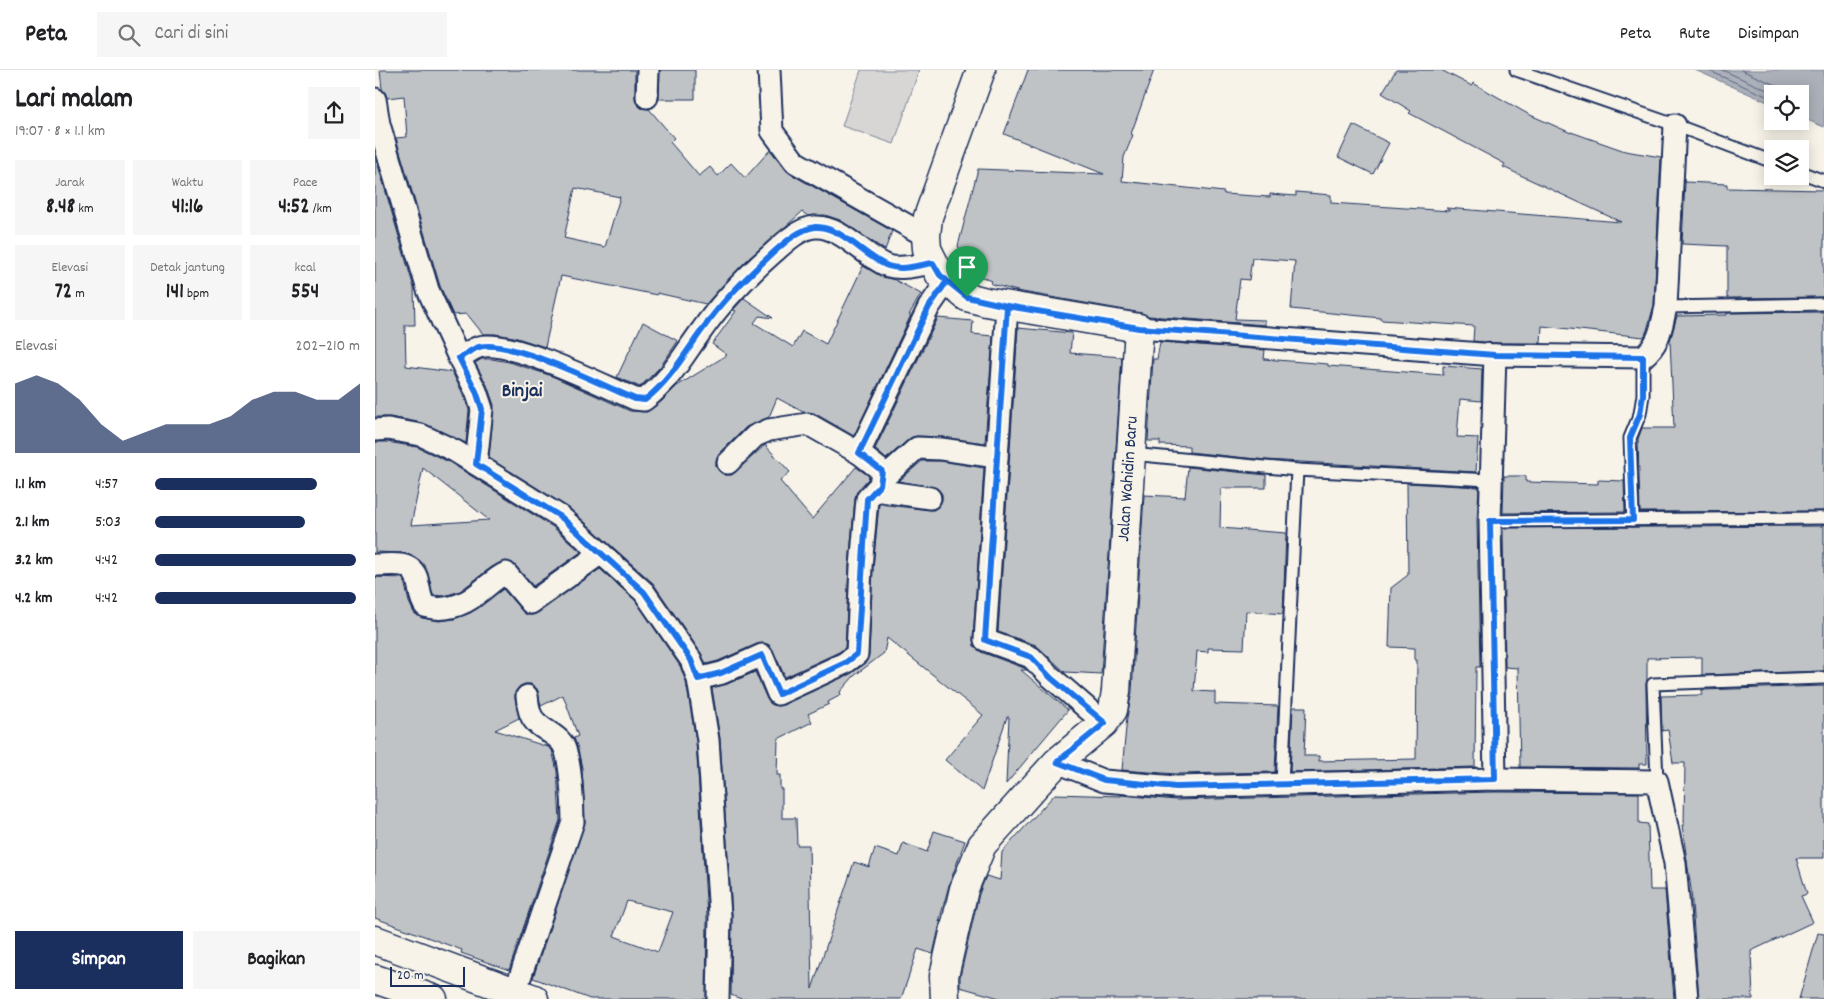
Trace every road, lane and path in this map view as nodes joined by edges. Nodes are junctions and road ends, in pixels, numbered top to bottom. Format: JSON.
{"nodes":[{"id":1,"x":648,"y":70,"type":"edge"},
{"id":2,"x":769,"y":70,"type":"edge"},
{"id":3,"x":981,"y":70,"type":"edge"},
{"id":4,"x":1516,"y":70,"type":"edge"},
{"id":5,"x":647,"y":97,"type":"dead end"},
{"id":6,"x":375,"y":99,"type":"edge"},
{"id":7,"x":1675,"y":125,"type":"junction"},
{"id":8,"x":1764,"y":159,"type":"edge"},
{"id":9,"x":1809,"y":175,"type":"edge"},
{"id":10,"x":1824,"y":181,"type":"edge"},
{"id":11,"x":926,"y":236,"type":"junction"},
{"id":12,"x":940,"y":272,"type":"junction"},
{"id":13,"x":1824,"y":304,"type":"edge"},
{"id":14,"x":1007,"y":306,"type":"junction"},
{"id":15,"x":1666,"y":307,"type":"junction"},
{"id":16,"x":1139,"y":328,"type":"junction"},
{"id":17,"x":1495,"y":355,"type":"junction"},
{"id":18,"x":1643,"y":357,"type":"junction"},
{"id":19,"x":459,"y":358,"type":"junction"},
{"id":20,"x":375,"y":430,"type":"edge"},
{"id":21,"x":859,"y":453,"type":"junction"},
{"id":22,"x":1131,"y":454,"type":"junction"},
{"id":23,"x":997,"y":457,"type":"junction"},
{"id":24,"x":728,"y":463,"type":"dead end"},
{"id":25,"x":476,"y":464,"type":"junction"},
{"id":26,"x":1297,"y":470,"type":"junction"},
{"id":27,"x":1490,"y":480,"type":"junction"},
{"id":28,"x":878,"y":481,"type":"junction"},
{"id":29,"x":930,"y":498,"type":"dead end"},
{"id":30,"x":1824,"y":518,"type":"edge"},
{"id":31,"x":1633,"y":520,"type":"junction"},
{"id":32,"x":1490,"y":521,"type":"junction"},
{"id":33,"x":601,"y":553,"type":"junction"},
{"id":34,"x":375,"y":565,"type":"edge"},
{"id":35,"x":1824,"y":678,"type":"edge"},
{"id":36,"x":698,"y":679,"type":"junction"},
{"id":37,"x":527,"y":696,"type":"dead end"},
{"id":38,"x":1105,"y":723,"type":"junction"},
{"id":39,"x":1057,"y":762,"type":"junction"},
{"id":40,"x":1495,"y":779,"type":"junction"},
{"id":41,"x":1657,"y":781,"type":"junction"},
{"id":42,"x":1282,"y":784,"type":"junction"},
{"id":43,"x":375,"y":940,"type":"edge"},
{"id":44,"x":441,"y":964,"type":"junction"},
{"id":45,"x":380,"y":987,"type":"edge"},
{"id":46,"x":524,"y":995,"type":"edge"},
{"id":47,"x":431,"y":998,"type":"edge"},
{"id":48,"x":719,"y":999,"type":"edge"},
{"id":49,"x":945,"y":999,"type":"edge"},
{"id":50,"x":1687,"y":999,"type":"edge"}],
"edges":[{"from":1,"to":5,"type":"street"},
{"from":2,"to":11,"type":"street"},
{"from":3,"to":11,"type":"street"},
{"from":4,"to":7,"type":"lane"},
{"from":6,"to":19,"type":"street"},
{"from":7,"to":8,"type":"lane"},
{"from":7,"to":15,"type":"street"},
{"from":9,"to":10,"type":"lane"},
{"from":11,"to":12,"type":"street"},
{"from":12,"to":14,"type":"street"},
{"from":12,"to":19,"type":"street"},
{"from":12,"to":21,"type":"street"},
{"from":13,"to":15,"type":"lane"},
{"from":14,"to":16,"type":"street"},
{"from":14,"to":23,"type":"street"},
{"from":15,"to":18,"type":"street"},
{"from":16,"to":17,"type":"street"},
{"from":16,"to":22,"type":"street","name":"Jalan Wahidin Baru"},
{"from":17,"to":18,"type":"street"},
{"from":17,"to":27,"type":"street"},
{"from":18,"to":31,"type":"lane"},
{"from":19,"to":25,"type":"street"},
{"from":20,"to":25,"type":"street"},
{"from":21,"to":24,"type":"street"},
{"from":21,"to":28,"type":"street"},
{"from":22,"to":26,"type":"lane"},
{"from":22,"to":38,"type":"street","name":"Jalan Wahidin Baru"},
{"from":23,"to":28,"type":"street"},
{"from":23,"to":38,"type":"street"},
{"from":25,"to":33,"type":"street"},
{"from":26,"to":27,"type":"lane"},
{"from":26,"to":42,"type":"lane"},
{"from":27,"to":32,"type":"street"},
{"from":28,"to":29,"type":"street"},
{"from":28,"to":36,"type":"street"},
{"from":30,"to":31,"type":"lane"},
{"from":31,"to":32,"type":"lane"},
{"from":32,"to":40,"type":"street"},
{"from":33,"to":34,"type":"street"},
{"from":33,"to":36,"type":"street"},
{"from":35,"to":41,"type":"lane"},
{"from":36,"to":48,"type":"street"},
{"from":37,"to":46,"type":"street"},
{"from":38,"to":39,"type":"street","name":"Jalan Wahidin Baru"},
{"from":39,"to":42,"type":"street"},
{"from":39,"to":49,"type":"street","name":"Jalan Wahidin Baru"},
{"from":40,"to":41,"type":"street"},
{"from":40,"to":42,"type":"street"},
{"from":41,"to":50,"type":"street"},
{"from":43,"to":44,"type":"street"},
{"from":44,"to":46,"type":"street"},
{"from":44,"to":47,"type":"street"},
{"from":45,"to":47,"type":"street"}]}
